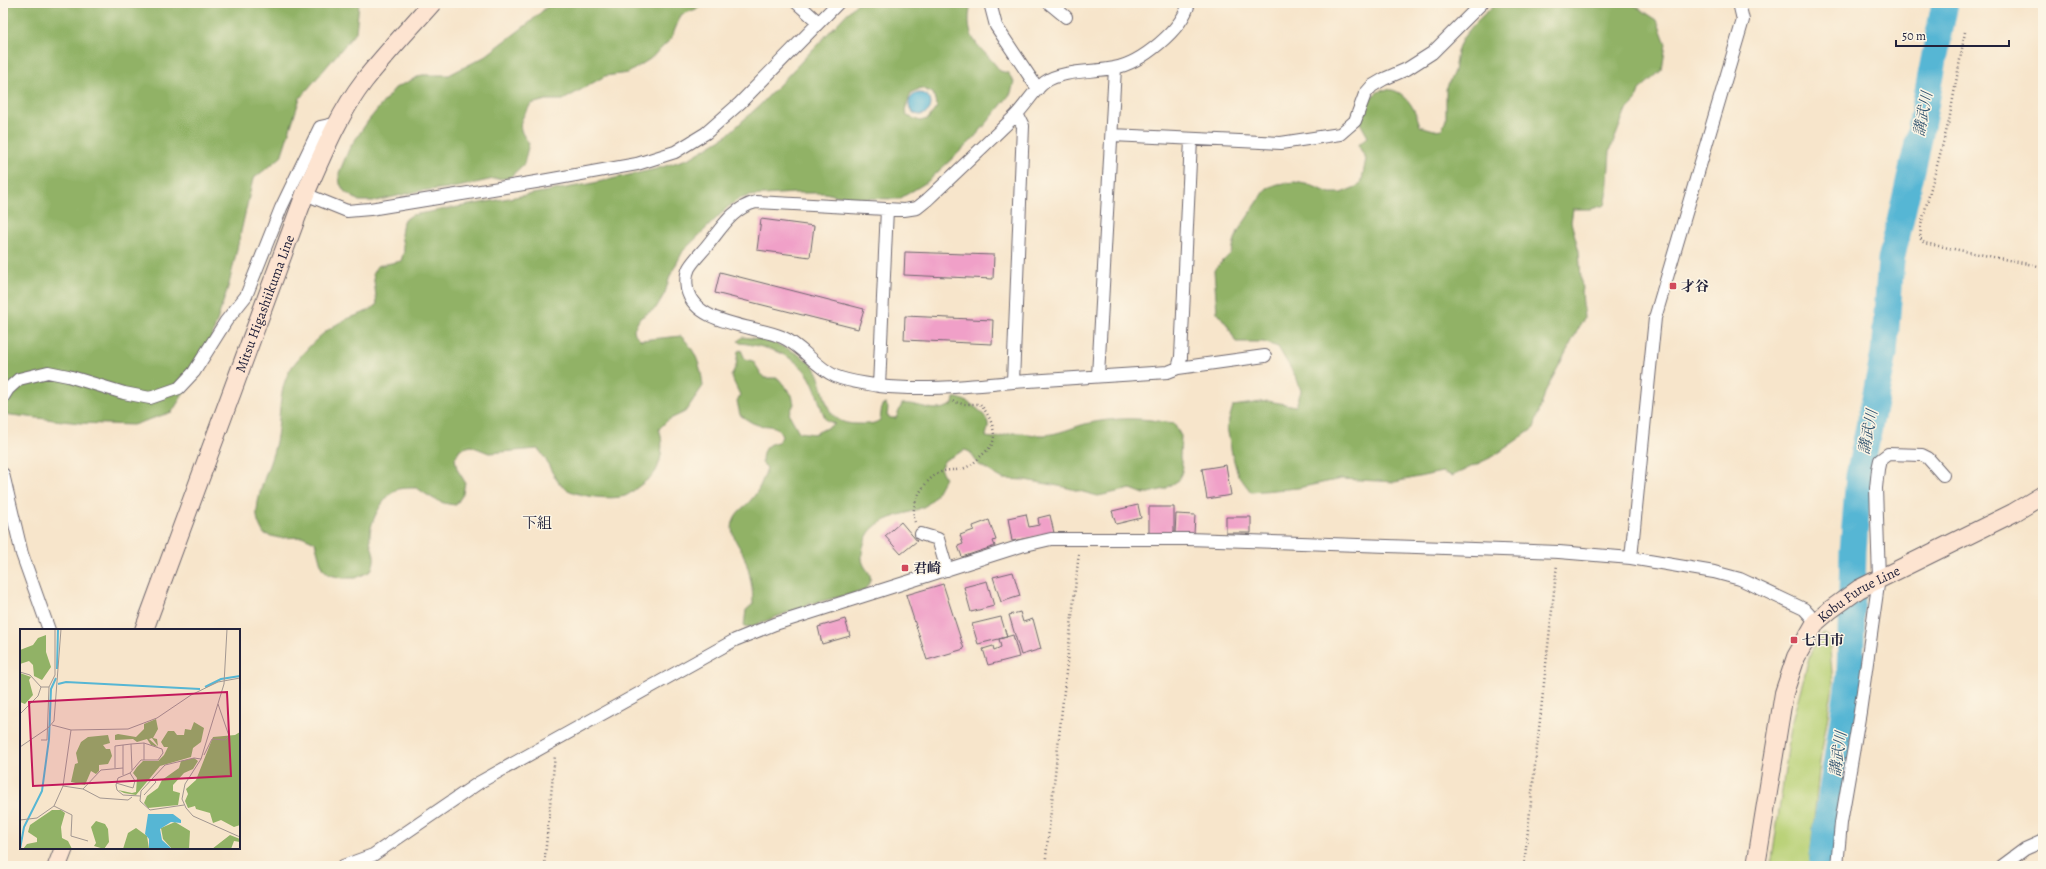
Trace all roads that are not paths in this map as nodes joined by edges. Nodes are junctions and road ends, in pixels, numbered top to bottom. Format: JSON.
{"nodes":[{"id":1,"x":432,"y":3,"type":"edge"},
{"id":2,"x":797,"y":3,"type":"edge"},
{"id":3,"x":838,"y":3,"type":"edge"},
{"id":4,"x":990,"y":3,"type":"edge"},
{"id":5,"x":1049,"y":3,"type":"edge"},
{"id":6,"x":1189,"y":3,"type":"edge"},
{"id":7,"x":1482,"y":3,"type":"edge"},
{"id":8,"x":1739,"y":3,"type":"edge"},
{"id":9,"x":1066,"y":17,"type":"dead end"},
{"id":10,"x":818,"y":22,"type":"junction"},
{"id":11,"x":1115,"y":68,"type":"junction"},
{"id":12,"x":1038,"y":88,"type":"junction"},
{"id":13,"x":1017,"y":114,"type":"junction"},
{"id":14,"x":338,"y":123,"type":"junction"},
{"id":15,"x":1112,"y":135,"type":"junction"},
{"id":16,"x":1190,"y":139,"type":"junction"},
{"id":17,"x":305,"y":194,"type":"junction"},
{"id":18,"x":887,"y":209,"type":"junction"},
{"id":19,"x":1265,"y":356,"type":"dead end"},
{"id":20,"x":1178,"y":368,"type":"junction"},
{"id":21,"x":1098,"y":376,"type":"junction"},
{"id":22,"x":1013,"y":382,"type":"junction"},
{"id":23,"x":879,"y":386,"type":"junction"},
{"id":24,"x":3,"y":397,"type":"edge"},
{"id":25,"x":3,"y":474,"type":"edge"},
{"id":26,"x":1943,"y":475,"type":"dead end"},
{"id":27,"x":2043,"y":495,"type":"edge"},
{"id":28,"x":921,"y":534,"type":"road end"},
{"id":29,"x":1631,"y":558,"type":"junction"},
{"id":30,"x":947,"y":570,"type":"junction"},
{"id":31,"x":1876,"y":580,"type":"junction"},
{"id":32,"x":1816,"y":622,"type":"junction"},
{"id":33,"x":49,"y":629,"type":"edge"},
{"id":34,"x":144,"y":629,"type":"edge"},
{"id":35,"x":2043,"y":841,"type":"edge"},
{"id":36,"x":64,"y":849,"type":"edge"},
{"id":37,"x":57,"y":866,"type":"edge"},
{"id":38,"x":343,"y":866,"type":"edge"},
{"id":39,"x":1756,"y":866,"type":"edge"},
{"id":40,"x":1837,"y":866,"type":"edge"},
{"id":41,"x":2002,"y":866,"type":"edge"}],
"edges":[{"from":1,"to":14,"type":"main road","name":"Mitsu Higashiikuma Line"},
{"from":2,"to":10,"type":"street"},
{"from":3,"to":10,"type":"street"},
{"from":4,"to":12,"type":"street"},
{"from":5,"to":9,"type":"street"},
{"from":6,"to":11,"type":"street"},
{"from":7,"to":16,"type":"street"},
{"from":8,"to":29,"type":"street"},
{"from":10,"to":17,"type":"street"},
{"from":11,"to":12,"type":"street"},
{"from":11,"to":15,"type":"street"},
{"from":12,"to":13,"type":"street"},
{"from":13,"to":18,"type":"street"},
{"from":13,"to":22,"type":"street"},
{"from":14,"to":17,"type":"main road","name":"Mitsu Higashiikuma Line"},
{"from":14,"to":24,"type":"street"},
{"from":15,"to":16,"type":"street"},
{"from":15,"to":21,"type":"street"},
{"from":16,"to":20,"type":"street"},
{"from":17,"to":34,"type":"main road","name":"Mitsu Higashiikuma Line"},
{"from":18,"to":23,"type":"street"},
{"from":18,"to":23,"type":"street"},
{"from":19,"to":20,"type":"street"},
{"from":20,"to":21,"type":"street"},
{"from":21,"to":22,"type":"street"},
{"from":22,"to":23,"type":"street"},
{"from":25,"to":33,"type":"street"},
{"from":26,"to":31,"type":"street"},
{"from":27,"to":31,"type":"main road","name":"Kobu Furue Line"},
{"from":28,"to":30,"type":"street"},
{"from":29,"to":30,"type":"street"},
{"from":29,"to":32,"type":"street"},
{"from":30,"to":38,"type":"street"},
{"from":31,"to":32,"type":"main road","name":"Kobu Furue Line"},
{"from":31,"to":40,"type":"street"},
{"from":32,"to":39,"type":"main road","name":"Kobu Furue Line"},
{"from":35,"to":41,"type":"street"},
{"from":36,"to":37,"type":"main road"}]}
